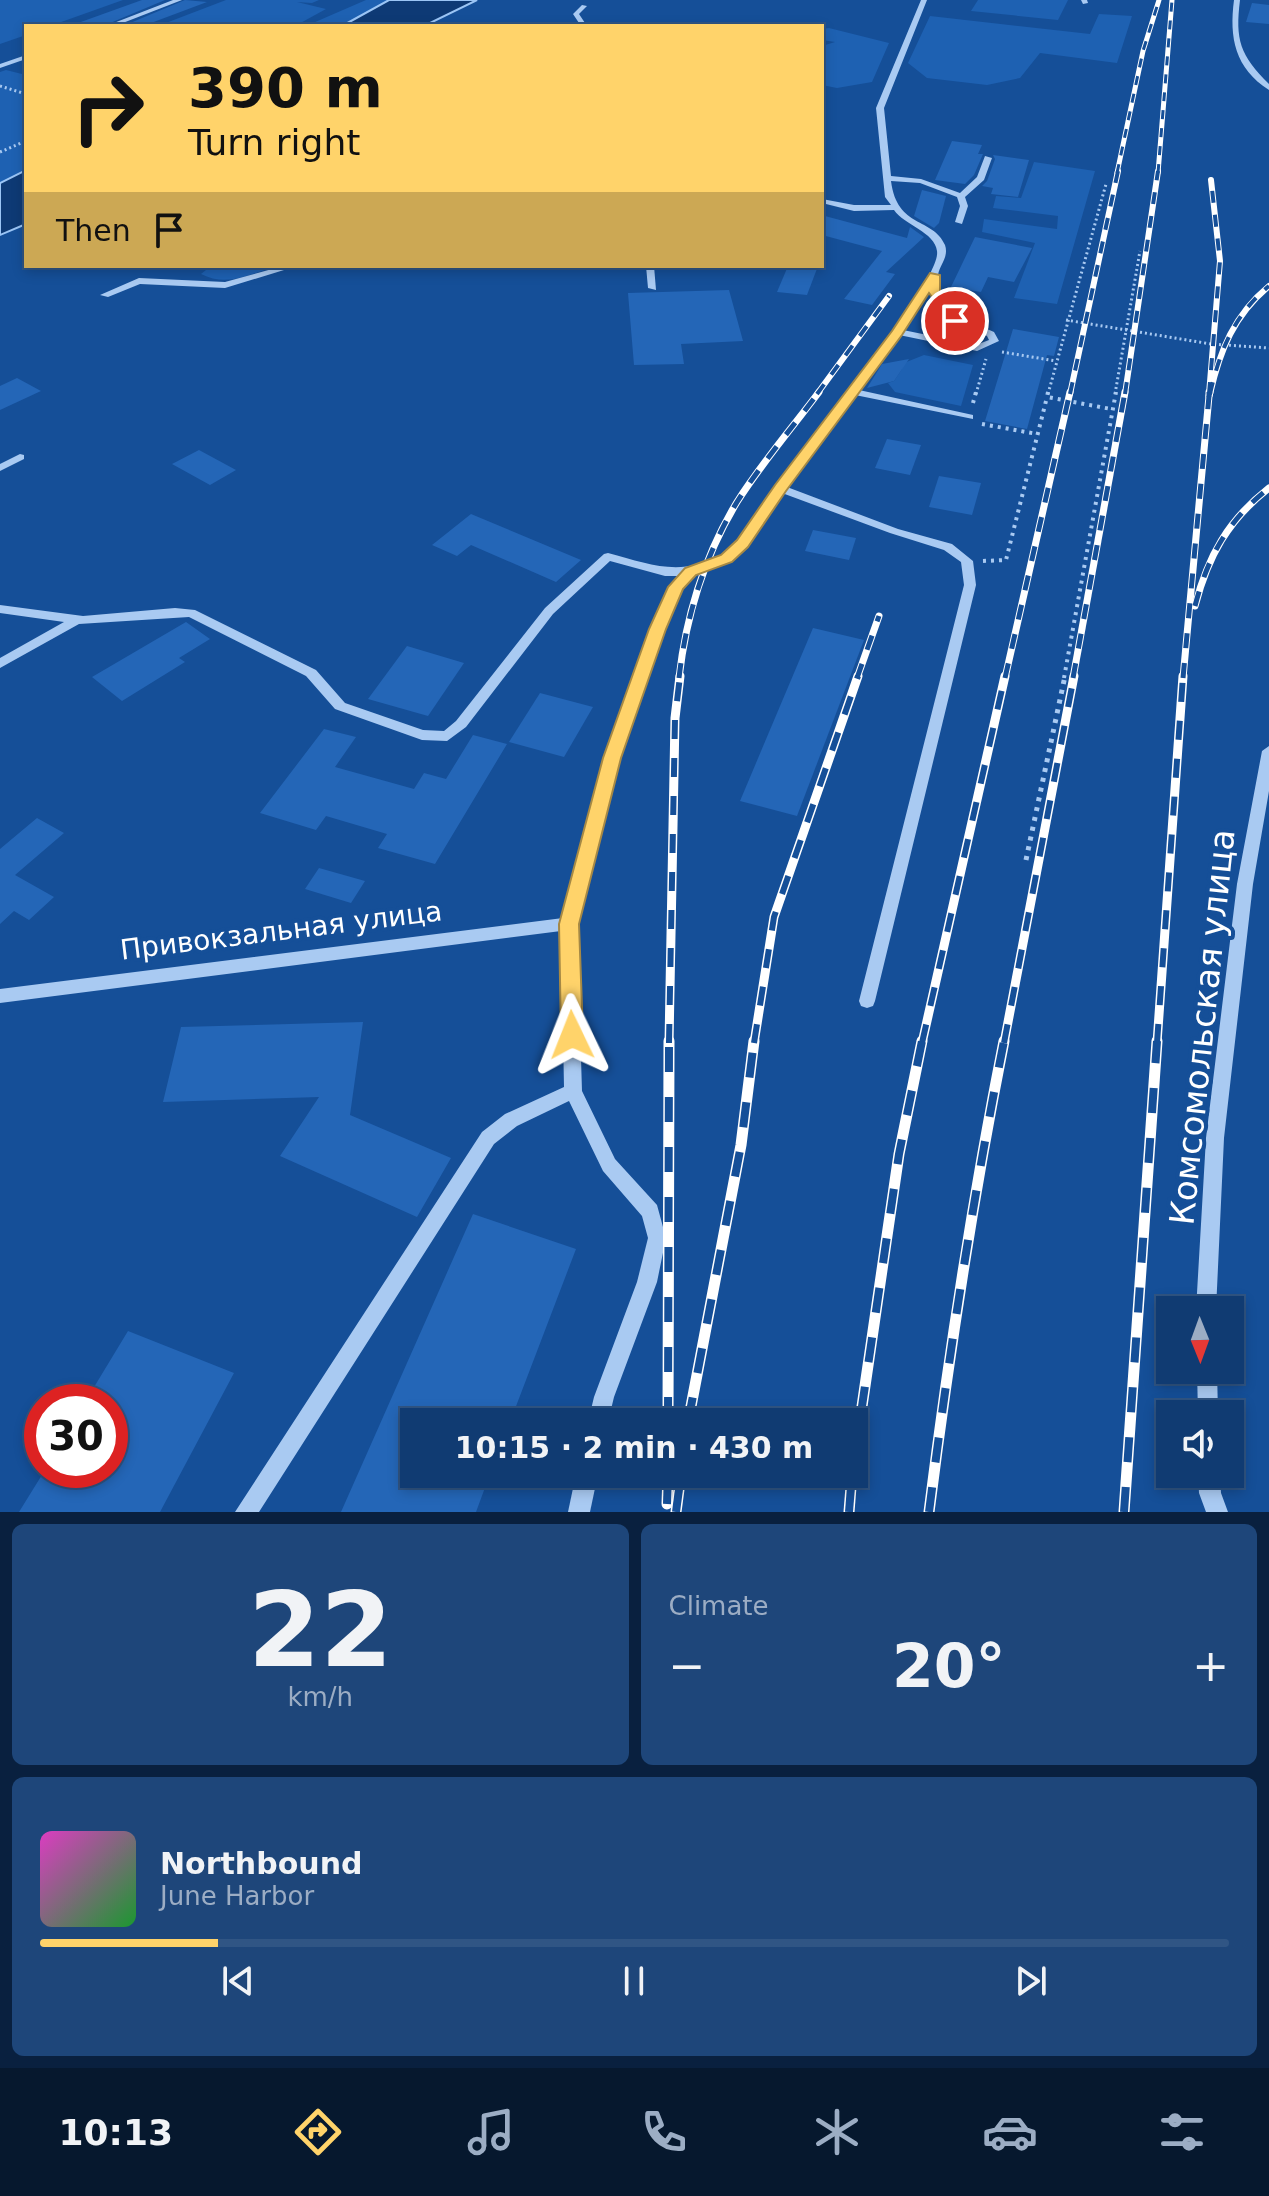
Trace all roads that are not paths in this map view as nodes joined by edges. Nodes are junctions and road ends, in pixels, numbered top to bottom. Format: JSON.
{"nodes":[{"id":1,"x":179,"y":0,"type":"edge"},
{"id":2,"x":924,"y":0,"type":"edge"},
{"id":3,"x":1237,"y":0,"type":"edge"},
{"id":4,"x":584,"y":6,"type":"dead end"},
{"id":5,"x":114,"y":24,"type":"edge"},
{"id":6,"x":583,"y":24,"type":"edge"},
{"id":7,"x":24,"y":58,"type":"edge"},
{"id":8,"x":0,"y":66,"type":"edge"},
{"id":9,"x":1269,"y":88,"type":"edge"},
{"id":10,"x":988,"y":158,"type":"dead end"},
{"id":11,"x":887,"y":178,"type":"junction"},
{"id":12,"x":961,"y":196,"type":"junction"},
{"id":13,"x":824,"y":201,"type":"edge"},
{"id":14,"x":894,"y":208,"type":"junction"},
{"id":15,"x":959,"y":222,"type":"dead end"},
{"id":16,"x":286,"y":268,"type":"edge"},
{"id":17,"x":650,"y":268,"type":"edge"},
{"id":18,"x":934,"y":275,"type":"junction"},
{"id":19,"x":653,"y":288,"type":"dead end"},
{"id":20,"x":105,"y":295,"type":"dead end"},
{"id":21,"x":897,"y":332,"type":"junction"},
{"id":22,"x":853,"y":392,"type":"junction"},
{"id":23,"x":969,"y":417,"type":"road end"},
{"id":24,"x":20,"y":457,"type":"dead end"},
{"id":25,"x":0,"y":468,"type":"edge"},
{"id":26,"x":780,"y":488,"type":"junction"},
{"id":27,"x":691,"y":572,"type":"junction"},
{"id":28,"x":0,"y":609,"type":"edge"},
{"id":29,"x":78,"y":619,"type":"junction"},
{"id":30,"x":0,"y":664,"type":"edge"},
{"id":31,"x":1269,"y":751,"type":"edge"},
{"id":32,"x":569,"y":924,"type":"junction"},
{"id":33,"x":0,"y":996,"type":"edge"},
{"id":34,"x":867,"y":1001,"type":"dead end"},
{"id":35,"x":573,"y":1091,"type":"junction"},
{"id":36,"x":1207,"y":1296,"type":"edge"},
{"id":37,"x":601,"y":1408,"type":"edge"},
{"id":38,"x":584,"y":1488,"type":"edge"},
{"id":39,"x":1210,"y":1488,"type":"edge"},
{"id":40,"x":246,"y":1512,"type":"edge"},
{"id":41,"x":579,"y":1512,"type":"edge"},
{"id":42,"x":1217,"y":1512,"type":"edge"}],
"edges":[{"from":1,"to":5,"type":"street"},
{"from":2,"to":11,"type":"street"},
{"from":3,"to":9,"type":"street"},
{"from":4,"to":6,"type":"street"},
{"from":7,"to":8,"type":"street"},
{"from":10,"to":12,"type":"street"},
{"from":11,"to":12,"type":"street"},
{"from":11,"to":14,"type":"street"},
{"from":12,"to":15,"type":"street"},
{"from":13,"to":14,"type":"street"},
{"from":14,"to":18,"type":"street"},
{"from":16,"to":20,"type":"street"},
{"from":17,"to":19,"type":"street"},
{"from":18,"to":21,"type":"street"},
{"from":18,"to":21,"type":"street"},
{"from":21,"to":22,"type":"street"},
{"from":22,"to":23,"type":"street"},
{"from":22,"to":26,"type":"street"},
{"from":24,"to":25,"type":"street"},
{"from":26,"to":27,"type":"street"},
{"from":26,"to":34,"type":"street"},
{"from":27,"to":29,"type":"street"},
{"from":27,"to":32,"type":"street"},
{"from":28,"to":29,"type":"street"},
{"from":29,"to":30,"type":"street"},
{"from":31,"to":36,"type":"street","name":"Комсомольская улица"},
{"from":32,"to":33,"type":"street","name":"Привокзальная улица"},
{"from":32,"to":35,"type":"street"},
{"from":35,"to":37,"type":"street"},
{"from":35,"to":40,"type":"street"},
{"from":38,"to":41,"type":"street"},
{"from":39,"to":42,"type":"street"}]}
